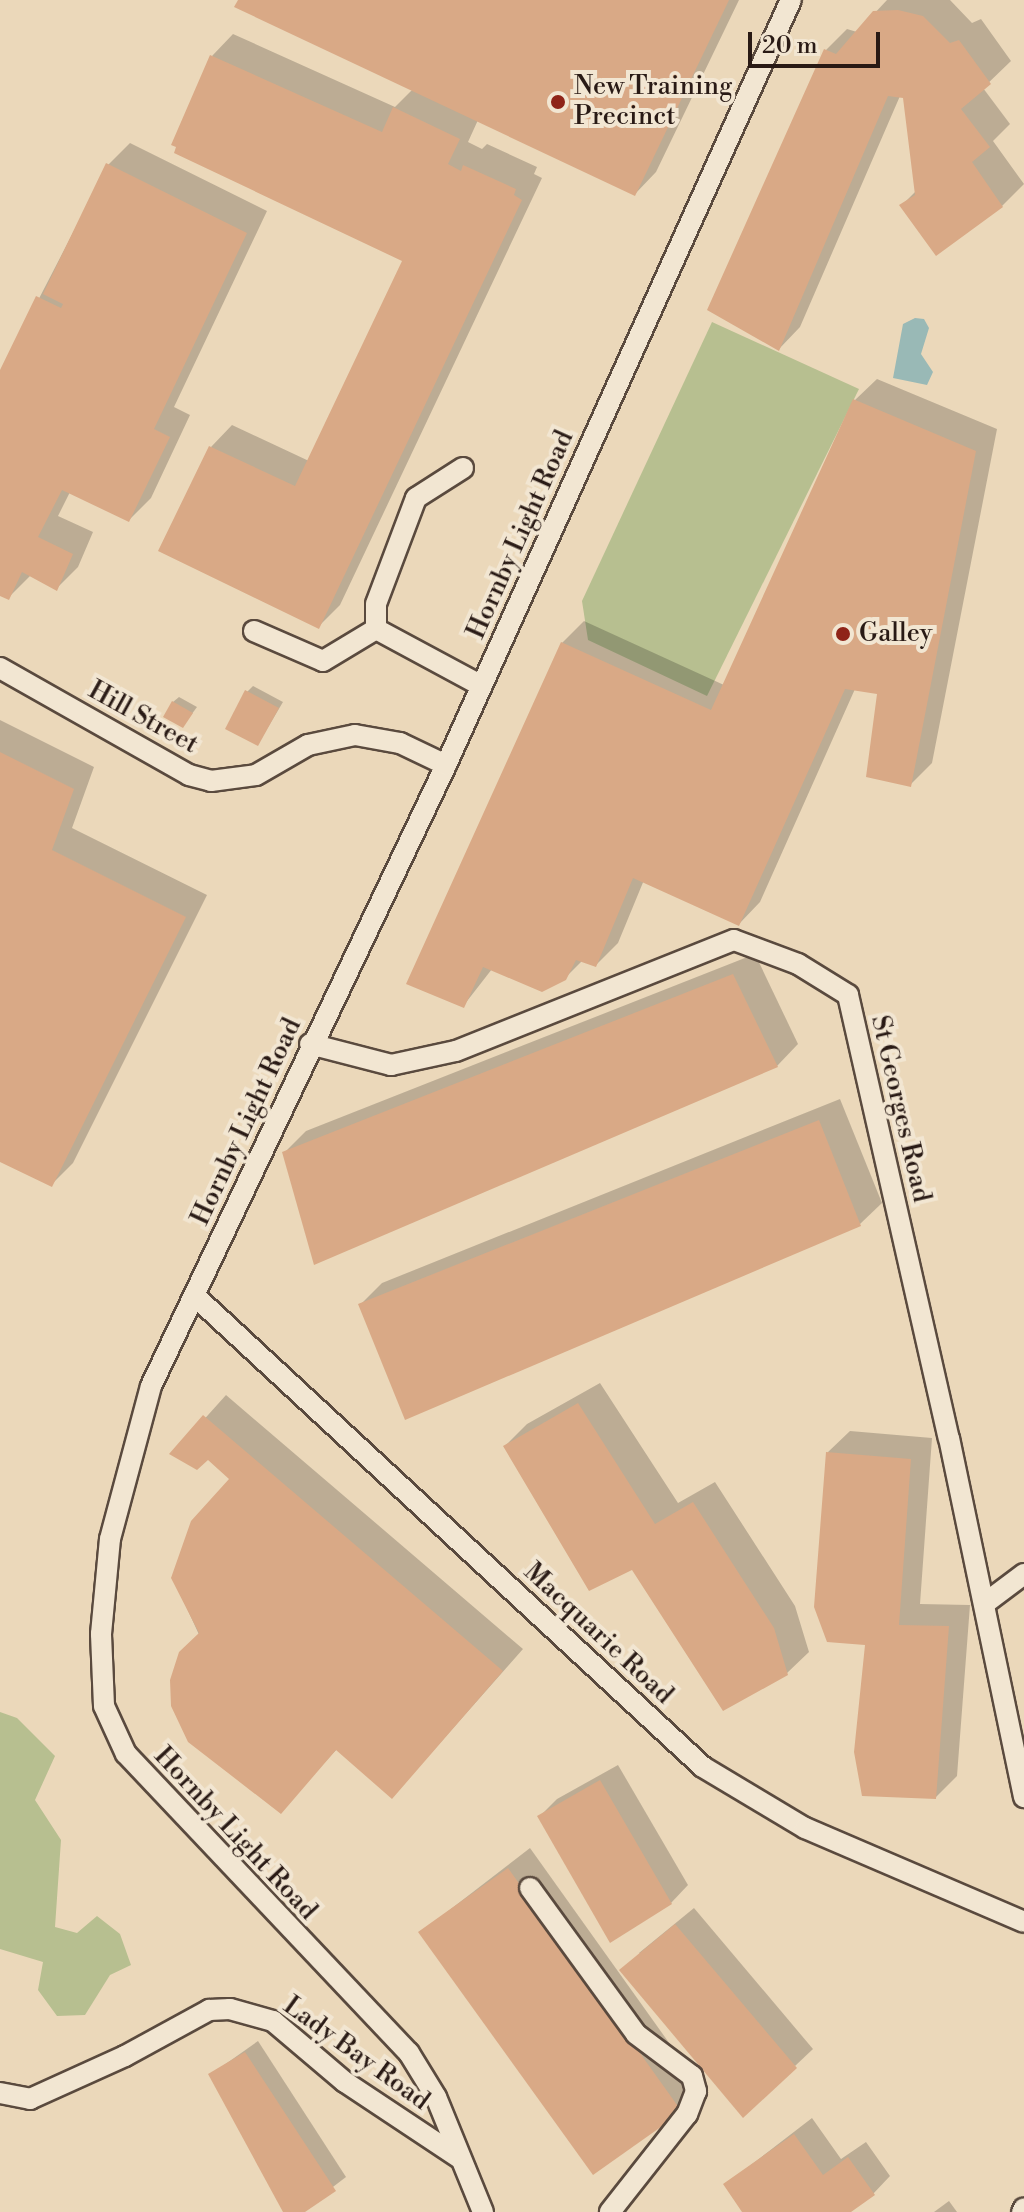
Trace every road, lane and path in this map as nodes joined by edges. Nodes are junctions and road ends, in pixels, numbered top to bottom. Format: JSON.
{"nodes":[{"id":1,"x":791,"y":0,"type":"edge"},
{"id":2,"x":463,"y":468,"type":"dead end"},
{"id":3,"x":376,"y":629,"type":"junction"},
{"id":4,"x":254,"y":631,"type":"dead end"},
{"id":5,"x":0,"y":668,"type":"edge"},
{"id":6,"x":482,"y":686,"type":"junction"},
{"id":7,"x":446,"y":765,"type":"junction"},
{"id":8,"x":310,"y":1044,"type":"junction"},
{"id":9,"x":196,"y":1297,"type":"junction"},
{"id":10,"x":1024,"y":1574,"type":"edge"},
{"id":11,"x":984,"y":1604,"type":"junction"},
{"id":12,"x":1024,"y":1797,"type":"edge"},
{"id":13,"x":530,"y":1888,"type":"dead end"},
{"id":14,"x":1024,"y":1922,"type":"edge"},
{"id":15,"x":0,"y":2093,"type":"edge"},
{"id":16,"x":458,"y":2157,"type":"junction"},
{"id":17,"x":483,"y":2212,"type":"edge"},
{"id":18,"x":610,"y":2212,"type":"edge"}],
"edges":[{"from":1,"to":6,"type":"lane","name":"Hornby Light Road"},
{"from":2,"to":3,"type":"lane"},
{"from":3,"to":4,"type":"lane"},
{"from":3,"to":6,"type":"lane"},
{"from":5,"to":7,"type":"lane","name":"Hill Street"},
{"from":6,"to":7,"type":"lane","name":"Hornby Light Road"},
{"from":7,"to":8,"type":"lane","name":"Hornby Light Road"},
{"from":8,"to":9,"type":"lane","name":"Hornby Light Road"},
{"from":8,"to":11,"type":"lane","name":"St Georges Road"},
{"from":9,"to":14,"type":"lane","name":"Macquarie Road"},
{"from":9,"to":16,"type":"lane","name":"Hornby Light Road"},
{"from":10,"to":11,"type":"lane"},
{"from":11,"to":12,"type":"lane","name":"St Georges Road"},
{"from":13,"to":18,"type":"lane"},
{"from":15,"to":16,"type":"lane","name":"Lady Bay Road"},
{"from":16,"to":17,"type":"lane","name":"Hornby Light Road"}]}
